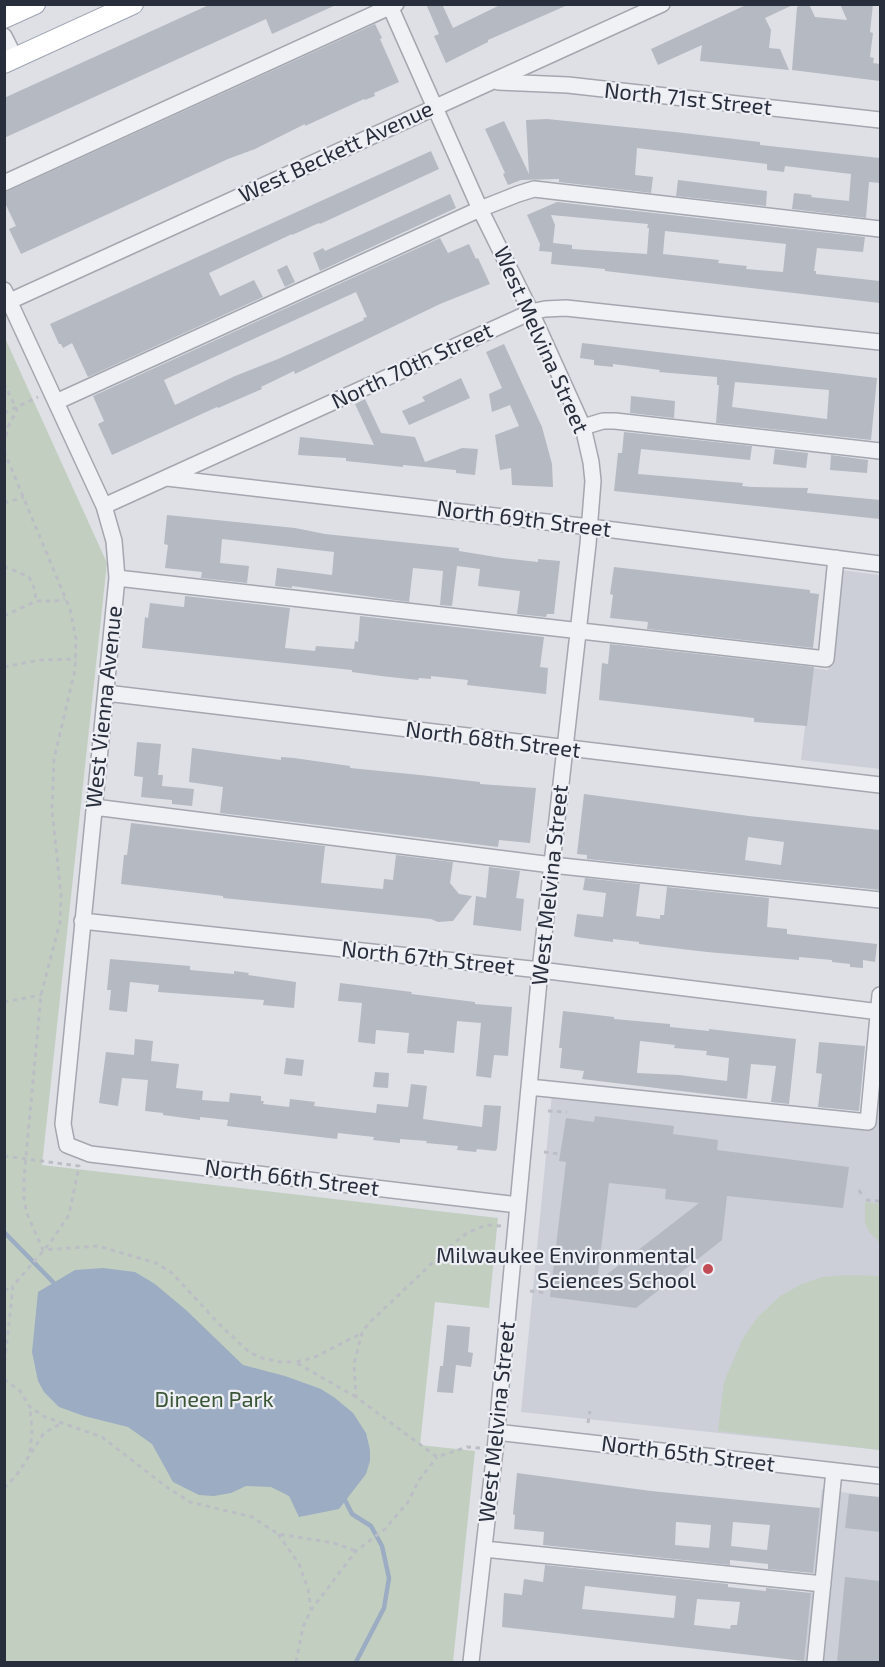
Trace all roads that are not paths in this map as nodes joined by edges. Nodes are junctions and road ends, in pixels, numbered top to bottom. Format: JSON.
{"nodes":[{"id":1,"x":35,"y":4,"type":"edge"},
{"id":2,"x":133,"y":4,"type":"edge"},
{"id":3,"x":663,"y":4,"type":"edge"},
{"id":4,"x":392,"y":5,"type":"edge"},
{"id":5,"x":4,"y":18,"type":"edge"},
{"id":6,"x":4,"y":36,"type":"edge"},
{"id":7,"x":10,"y":61,"type":"edge"},
{"id":8,"x":495,"y":82,"type":"junction"},
{"id":9,"x":435,"y":106,"type":"junction"},
{"id":10,"x":880,"y":120,"type":"edge"},
{"id":11,"x":4,"y":183,"type":"edge"},
{"id":12,"x":480,"y":209,"type":"junction"},
{"id":13,"x":880,"y":229,"type":"edge"},
{"id":14,"x":7,"y":295,"type":"edge"},
{"id":15,"x":531,"y":312,"type":"junction"},
{"id":16,"x":880,"y":342,"type":"edge"},
{"id":17,"x":54,"y":396,"type":"junction"},
{"id":18,"x":583,"y":427,"type":"junction"},
{"id":19,"x":880,"y":451,"type":"edge"},
{"id":20,"x":167,"y":478,"type":"junction"},
{"id":21,"x":104,"y":506,"type":"junction"},
{"id":22,"x":590,"y":527,"type":"junction"},
{"id":23,"x":836,"y":558,"type":"junction"},
{"id":24,"x":880,"y":564,"type":"edge"},
{"id":25,"x":117,"y":578,"type":"junction"},
{"id":26,"x":579,"y":630,"type":"junction"},
{"id":27,"x":106,"y":693,"type":"junction"},
{"id":28,"x":565,"y":748,"type":"junction"},
{"id":29,"x":880,"y":785,"type":"edge"},
{"id":30,"x":94,"y":807,"type":"junction"},
{"id":31,"x":552,"y":865,"type":"junction"},
{"id":32,"x":880,"y":900,"type":"edge"},
{"id":33,"x":82,"y":921,"type":"junction"},
{"id":34,"x":540,"y":970,"type":"junction"},
{"id":35,"x":880,"y":995,"type":"edge"},
{"id":36,"x":880,"y":1012,"type":"edge"},
{"id":37,"x":529,"y":1087,"type":"junction"},
{"id":38,"x":67,"y":1145,"type":"joint"},
{"id":39,"x":518,"y":1205,"type":"junction"},
{"id":40,"x":496,"y":1432,"type":"junction"},
{"id":41,"x":834,"y":1471,"type":"junction"},
{"id":42,"x":880,"y":1476,"type":"edge"},
{"id":43,"x":484,"y":1549,"type":"junction"},
{"id":44,"x":823,"y":1584,"type":"junction"},
{"id":45,"x":471,"y":1662,"type":"edge"},
{"id":46,"x":815,"y":1662,"type":"edge"}],
"edges":[{"from":1,"to":5,"type":"main road"},
{"from":2,"to":7,"type":"main road"},
{"from":3,"to":8,"type":"street","name":"West Beckett Avenue"},
{"from":4,"to":9,"type":"street","name":"West Melvina Street"},
{"from":4,"to":11,"type":"street"},
{"from":6,"to":7,"type":"street"},
{"from":8,"to":9,"type":"street","name":"West Beckett Avenue"},
{"from":8,"to":10,"type":"street","name":"North 71st Street"},
{"from":9,"to":12,"type":"street","name":"West Melvina Street"},
{"from":9,"to":14,"type":"street","name":"West Beckett Avenue"},
{"from":12,"to":13,"type":"street"},
{"from":12,"to":15,"type":"street","name":"West Melvina Street"},
{"from":12,"to":17,"type":"street"},
{"from":14,"to":17,"type":"street","name":"West Vienna Avenue"},
{"from":15,"to":16,"type":"street","name":"North 70th Street"},
{"from":15,"to":18,"type":"street","name":"West Melvina Street"},
{"from":15,"to":20,"type":"street","name":"North 70th Street"},
{"from":17,"to":21,"type":"street","name":"West Vienna Avenue"},
{"from":18,"to":19,"type":"street"},
{"from":18,"to":22,"type":"street","name":"West Melvina Street"},
{"from":20,"to":21,"type":"street","name":"North 70th Street"},
{"from":20,"to":22,"type":"street","name":"North 69th Street"},
{"from":21,"to":25,"type":"street","name":"West Vienna Avenue"},
{"from":22,"to":23,"type":"street","name":"North 69th Street"},
{"from":22,"to":26,"type":"street","name":"West Melvina Street"},
{"from":23,"to":24,"type":"street","name":"North 69th Street"},
{"from":23,"to":26,"type":"street"},
{"from":25,"to":26,"type":"street"},
{"from":25,"to":27,"type":"street","name":"West Vienna Avenue"},
{"from":26,"to":28,"type":"street","name":"West Melvina Street"},
{"from":27,"to":28,"type":"street","name":"North 68th Street"},
{"from":27,"to":30,"type":"street","name":"West Vienna Avenue"},
{"from":28,"to":29,"type":"street","name":"North 68th Street"},
{"from":28,"to":31,"type":"street","name":"West Melvina Street"},
{"from":30,"to":31,"type":"street"},
{"from":30,"to":33,"type":"street","name":"West Vienna Avenue"},
{"from":31,"to":32,"type":"street"},
{"from":31,"to":34,"type":"street","name":"West Melvina Street"},
{"from":33,"to":34,"type":"street","name":"North 67th Street"},
{"from":33,"to":38,"type":"street","name":"West Vienna Avenue"},
{"from":34,"to":36,"type":"street","name":"North 67th Street"},
{"from":34,"to":37,"type":"street","name":"West Melvina Street"},
{"from":35,"to":36,"type":"street"},
{"from":36,"to":37,"type":"street"},
{"from":37,"to":39,"type":"street","name":"West Melvina Street"},
{"from":38,"to":39,"type":"street","name":"North 66th Street"},
{"from":39,"to":40,"type":"street","name":"West Melvina Street"},
{"from":40,"to":41,"type":"street","name":"North 65th Street"},
{"from":40,"to":43,"type":"street","name":"West Melvina Street"},
{"from":41,"to":42,"type":"street","name":"North 65th Street"},
{"from":41,"to":44,"type":"street"},
{"from":43,"to":44,"type":"street"},
{"from":43,"to":45,"type":"street","name":"West Melvina Street"},
{"from":44,"to":46,"type":"street"}]}
